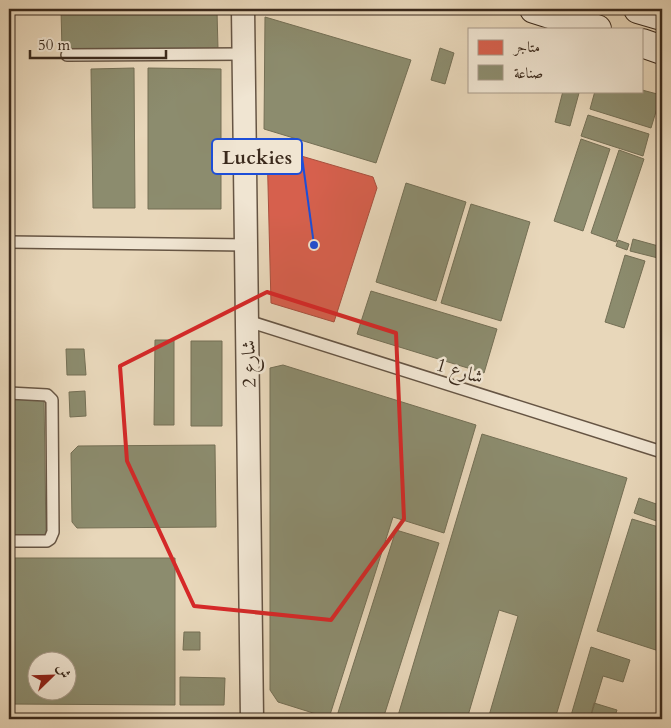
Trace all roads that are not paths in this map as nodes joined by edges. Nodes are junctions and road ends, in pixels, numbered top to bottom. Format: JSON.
{"nodes":[{"id":1,"x":243,"y":9,"type":"edge"},
{"id":2,"x":534,"y":9,"type":"edge"},
{"id":3,"x":638,"y":9,"type":"edge"},
{"id":4,"x":662,"y":16,"type":"edge"},
{"id":5,"x":594,"y":28,"type":"edge"},
{"id":6,"x":644,"y":44,"type":"edge"},
{"id":7,"x":662,"y":50,"type":"edge"},
{"id":8,"x":244,"y":54,"type":"junction"},
{"id":9,"x":67,"y":55,"type":"dead end"},
{"id":10,"x":9,"y":242,"type":"edge"},
{"id":11,"x":247,"y":245,"type":"junction"},
{"id":12,"x":248,"y":321,"type":"junction"},
{"id":13,"x":9,"y":393,"type":"edge"},
{"id":14,"x":662,"y":452,"type":"edge"},
{"id":15,"x":9,"y":541,"type":"edge"},
{"id":16,"x":253,"y":719,"type":"edge"}],
"edges":[{"from":1,"to":8,"type":"street","name":"شارع 2"},
{"from":2,"to":5,"type":"main road"},
{"from":3,"to":4,"type":"main road"},
{"from":6,"to":7,"type":"main road"},
{"from":8,"to":9,"type":"lane"},
{"from":8,"to":11,"type":"street","name":"شارع 2"},
{"from":10,"to":11,"type":"lane"},
{"from":11,"to":12,"type":"street","name":"شارع 2"},
{"from":12,"to":14,"type":"lane","name":"شارع 1"},
{"from":12,"to":16,"type":"street","name":"شارع 2"},
{"from":13,"to":15,"type":"lane"}]}
